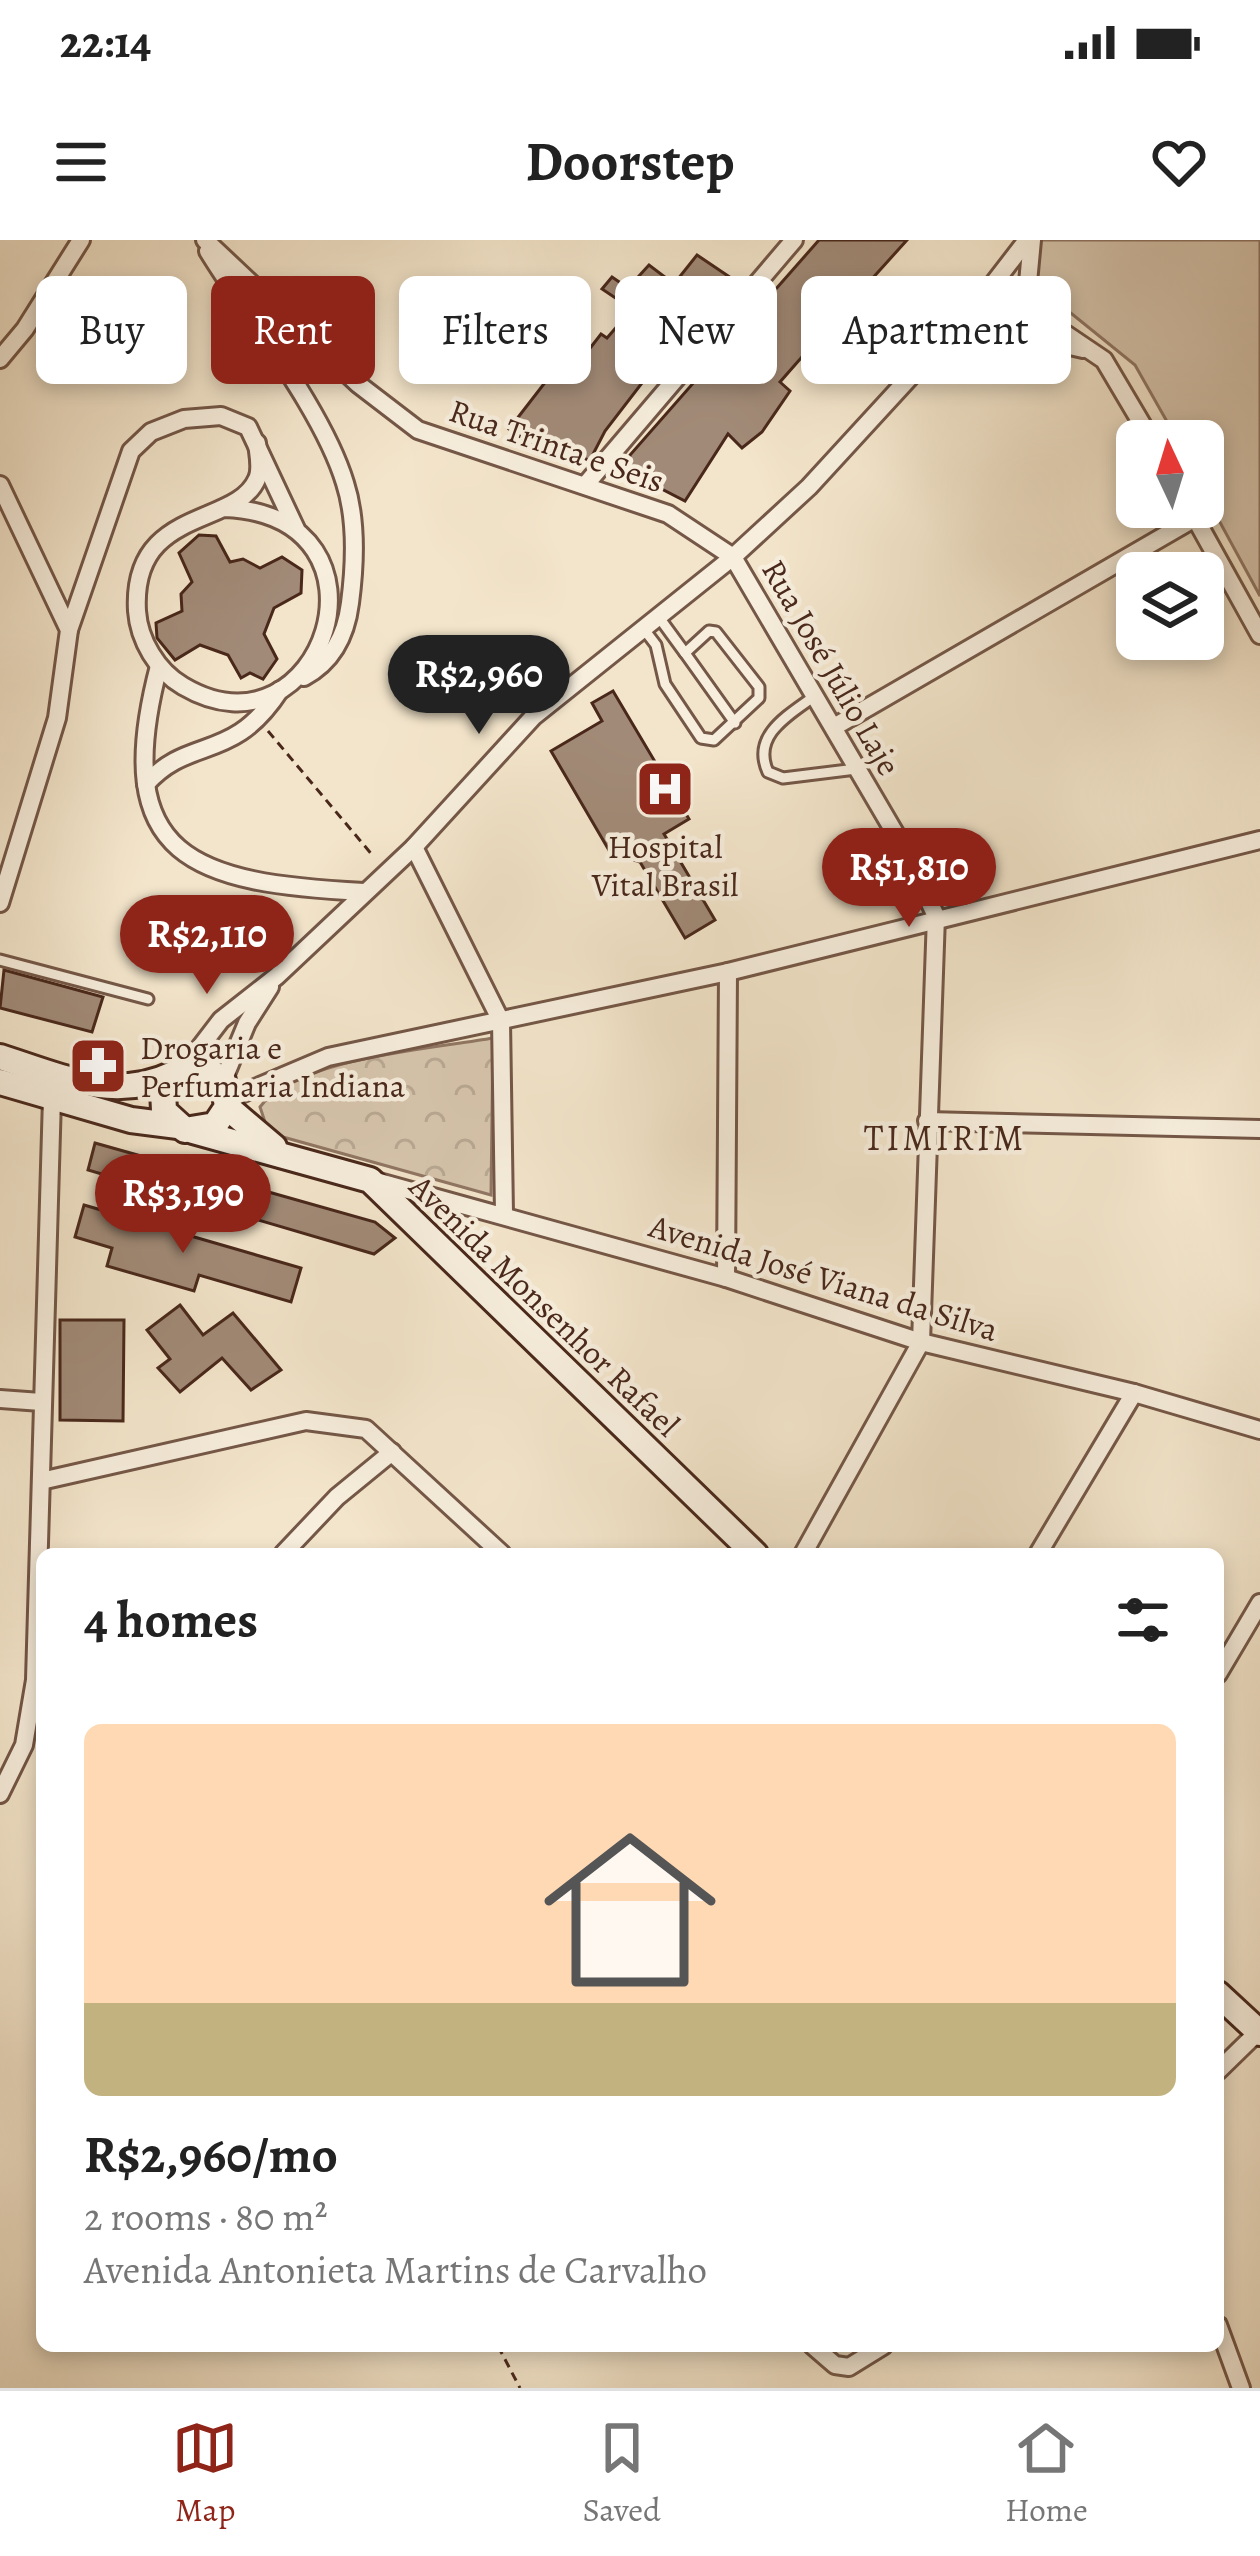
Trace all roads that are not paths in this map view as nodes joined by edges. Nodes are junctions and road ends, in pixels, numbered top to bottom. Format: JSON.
{"nodes":[{"id":1,"x":81,"y":240,"type":"edge"},
{"id":2,"x":203,"y":240,"type":"edge"},
{"id":3,"x":794,"y":240,"type":"edge"},
{"id":4,"x":1030,"y":240,"type":"edge"},
{"id":5,"x":1000,"y":276,"type":"edge"},
{"id":6,"x":1028,"y":276,"type":"edge"},
{"id":7,"x":1071,"y":336,"type":"edge"},
{"id":8,"x":1071,"y":347,"type":"edge"},
{"id":9,"x":1096,"y":352,"type":"junction"},
{"id":10,"x":0,"y":359,"type":"edge"},
{"id":11,"x":904,"y":384,"type":"edge"},
{"id":12,"x":1140,"y":420,"type":"edge"},
{"id":13,"x":257,"y":443,"type":"junction"},
{"id":14,"x":587,"y":483,"type":"junction"},
{"id":15,"x":0,"y":485,"type":"edge"},
{"id":16,"x":226,"y":508,"type":"junction"},
{"id":17,"x":1165,"y":528,"type":"edge"},
{"id":18,"x":1201,"y":528,"type":"edge"},
{"id":19,"x":296,"y":530,"type":"junction"},
{"id":20,"x":733,"y":557,"type":"junction"},
{"id":21,"x":658,"y":616,"type":"junction"},
{"id":22,"x":643,"y":628,"type":"junction"},
{"id":23,"x":70,"y":630,"type":"junction"},
{"id":24,"x":1260,"y":635,"type":"edge"},
{"id":25,"x":685,"y":653,"type":"junction"},
{"id":26,"x":159,"y":666,"type":"junction"},
{"id":27,"x":284,"y":688,"type":"junction"},
{"id":28,"x":816,"y":695,"type":"junction"},
{"id":29,"x":735,"y":723,"type":"junction"},
{"id":30,"x":834,"y":727,"type":"junction"},
{"id":31,"x":856,"y":769,"type":"junction"},
{"id":32,"x":146,"y":784,"type":"junction"},
{"id":33,"x":1260,"y":840,"type":"edge"},
{"id":34,"x":414,"y":847,"type":"junction"},
{"id":35,"x":364,"y":892,"type":"junction"},
{"id":36,"x":0,"y":903,"type":"edge"},
{"id":37,"x":936,"y":916,"type":"junction"},
{"id":38,"x":0,"y":960,"type":"edge"},
{"id":39,"x":728,"y":972,"type":"junction"},
{"id":40,"x":277,"y":976,"type":"junction"},
{"id":41,"x":148,"y":998,"type":"dead end"},
{"id":42,"x":501,"y":1021,"type":"junction"},
{"id":43,"x":0,"y":1057,"type":"edge"},
{"id":44,"x":180,"y":1070,"type":"junction"},
{"id":45,"x":0,"y":1082,"type":"edge"},
{"id":46,"x":226,"y":1096,"type":"junction"},
{"id":47,"x":52,"y":1098,"type":"junction"},
{"id":48,"x":927,"y":1121,"type":"junction"},
{"id":49,"x":186,"y":1129,"type":"junction"},
{"id":50,"x":1260,"y":1129,"type":"edge"},
{"id":51,"x":285,"y":1154,"type":"junction"},
{"id":52,"x":370,"y":1180,"type":"junction"},
{"id":53,"x":504,"y":1214,"type":"junction"},
{"id":54,"x":726,"y":1278,"type":"junction"},
{"id":55,"x":921,"y":1342,"type":"junction"},
{"id":56,"x":1134,"y":1393,"type":"junction"},
{"id":57,"x":0,"y":1399,"type":"edge"},
{"id":58,"x":41,"y":1402,"type":"junction"},
{"id":59,"x":1260,"y":1430,"type":"edge"},
{"id":60,"x":392,"y":1452,"type":"junction"},
{"id":61,"x":41,"y":1481,"type":"junction"},
{"id":62,"x":39,"y":1548,"type":"edge"},
{"id":63,"x":289,"y":1548,"type":"edge"},
{"id":64,"x":496,"y":1548,"type":"edge"},
{"id":65,"x":749,"y":1548,"type":"edge"},
{"id":66,"x":805,"y":1548,"type":"edge"},
{"id":67,"x":1042,"y":1548,"type":"edge"},
{"id":68,"x":1260,"y":1603,"type":"edge"},
{"id":69,"x":36,"y":1647,"type":"edge"},
{"id":70,"x":1224,"y":1664,"type":"edge"},
{"id":71,"x":0,"y":1793,"type":"edge"},
{"id":72,"x":1224,"y":1999,"type":"edge"},
{"id":73,"x":1260,"y":2032,"type":"edge"},
{"id":74,"x":1224,"y":2065,"type":"edge"},
{"id":75,"x":1224,"y":2341,"type":"edge"},
{"id":76,"x":819,"y":2352,"type":"edge"},
{"id":77,"x":875,"y":2352,"type":"edge"},
{"id":78,"x":1241,"y":2388,"type":"edge"}],
"edges":[{"from":1,"to":10,"type":"street"},
{"from":2,"to":14,"type":"street","name":"Rua Trinta e Seis"},
{"from":2,"to":27,"type":"street"},
{"from":3,"to":14,"type":"street"},
{"from":4,"to":5,"type":"street"},
{"from":4,"to":6,"type":"street"},
{"from":7,"to":9,"type":"street"},
{"from":8,"to":9,"type":"street"},
{"from":9,"to":12,"type":"street"},
{"from":11,"to":20,"type":"street"},
{"from":13,"to":16,"type":"street"},
{"from":13,"to":19,"type":"street"},
{"from":13,"to":23,"type":"street"},
{"from":14,"to":20,"type":"street","name":"Rua Trinta e Seis"},
{"from":15,"to":23,"type":"street"},
{"from":16,"to":19,"type":"street"},
{"from":16,"to":26,"type":"street"},
{"from":17,"to":30,"type":"street"},
{"from":18,"to":24,"type":"street"},
{"from":19,"to":27,"type":"street"},
{"from":20,"to":21,"type":"street"},
{"from":20,"to":28,"type":"street","name":"Rua José Júlio Laje"},
{"from":21,"to":22,"type":"street"},
{"from":21,"to":25,"type":"lane"},
{"from":22,"to":29,"type":"lane"},
{"from":22,"to":34,"type":"street"},
{"from":23,"to":36,"type":"street"},
{"from":25,"to":29,"type":"lane"},
{"from":25,"to":29,"type":"lane"},
{"from":26,"to":27,"type":"street"},
{"from":26,"to":32,"type":"street"},
{"from":27,"to":32,"type":"street"},
{"from":28,"to":30,"type":"street","name":"Rua José Júlio Laje"},
{"from":28,"to":31,"type":"lane"},
{"from":30,"to":31,"type":"street","name":"Rua José Júlio Laje"},
{"from":31,"to":37,"type":"street","name":"Rua José Júlio Laje"},
{"from":32,"to":35,"type":"street"},
{"from":33,"to":37,"type":"street"},
{"from":34,"to":35,"type":"street"},
{"from":34,"to":42,"type":"street"},
{"from":35,"to":40,"type":"street"},
{"from":37,"to":39,"type":"street"},
{"from":37,"to":48,"type":"street","name":"Rua José Júlio Laje"},
{"from":38,"to":41,"type":"lane"},
{"from":39,"to":42,"type":"street"},
{"from":39,"to":54,"type":"street"},
{"from":40,"to":44,"type":"street"},
{"from":40,"to":46,"type":"street"},
{"from":42,"to":46,"type":"street"},
{"from":42,"to":53,"type":"street"},
{"from":43,"to":44,"type":"main road"},
{"from":44,"to":46,"type":"main road"},
{"from":44,"to":49,"type":"main road"},
{"from":45,"to":47,"type":"main road","name":"Avenida Monsenhor Rafael"},
{"from":46,"to":49,"type":"main road"},
{"from":46,"to":51,"type":"main road"},
{"from":47,"to":49,"type":"main road","name":"Avenida Monsenhor Rafael"},
{"from":47,"to":58,"type":"street"},
{"from":48,"to":50,"type":"street"},
{"from":48,"to":55,"type":"street","name":"Rua José Júlio Laje"},
{"from":49,"to":51,"type":"main road","name":"Avenida Monsenhor Rafael"},
{"from":51,"to":52,"type":"main road","name":"Avenida Monsenhor Rafael"},
{"from":52,"to":53,"type":"street","name":"Avenida José Viana da Silva"},
{"from":52,"to":65,"type":"main road","name":"Avenida Monsenhor Rafael"},
{"from":53,"to":54,"type":"street","name":"Avenida José Viana da Silva"},
{"from":54,"to":55,"type":"street","name":"Avenida José Viana da Silva"},
{"from":55,"to":56,"type":"street","name":"Avenida José Viana da Silva"},
{"from":55,"to":66,"type":"street","name":"Rua José Júlio Laje"},
{"from":56,"to":59,"type":"street","name":"Avenida José Viana da Silva"},
{"from":56,"to":67,"type":"street"},
{"from":57,"to":58,"type":"street"},
{"from":58,"to":61,"type":"street"},
{"from":60,"to":61,"type":"street"},
{"from":60,"to":63,"type":"street"},
{"from":60,"to":64,"type":"street"},
{"from":61,"to":62,"type":"street"},
{"from":68,"to":70,"type":"street"},
{"from":69,"to":71,"type":"street"},
{"from":72,"to":73,"type":"main road"},
{"from":73,"to":74,"type":"street"},
{"from":75,"to":78,"type":"street"},
{"from":76,"to":77,"type":"street"}]}
